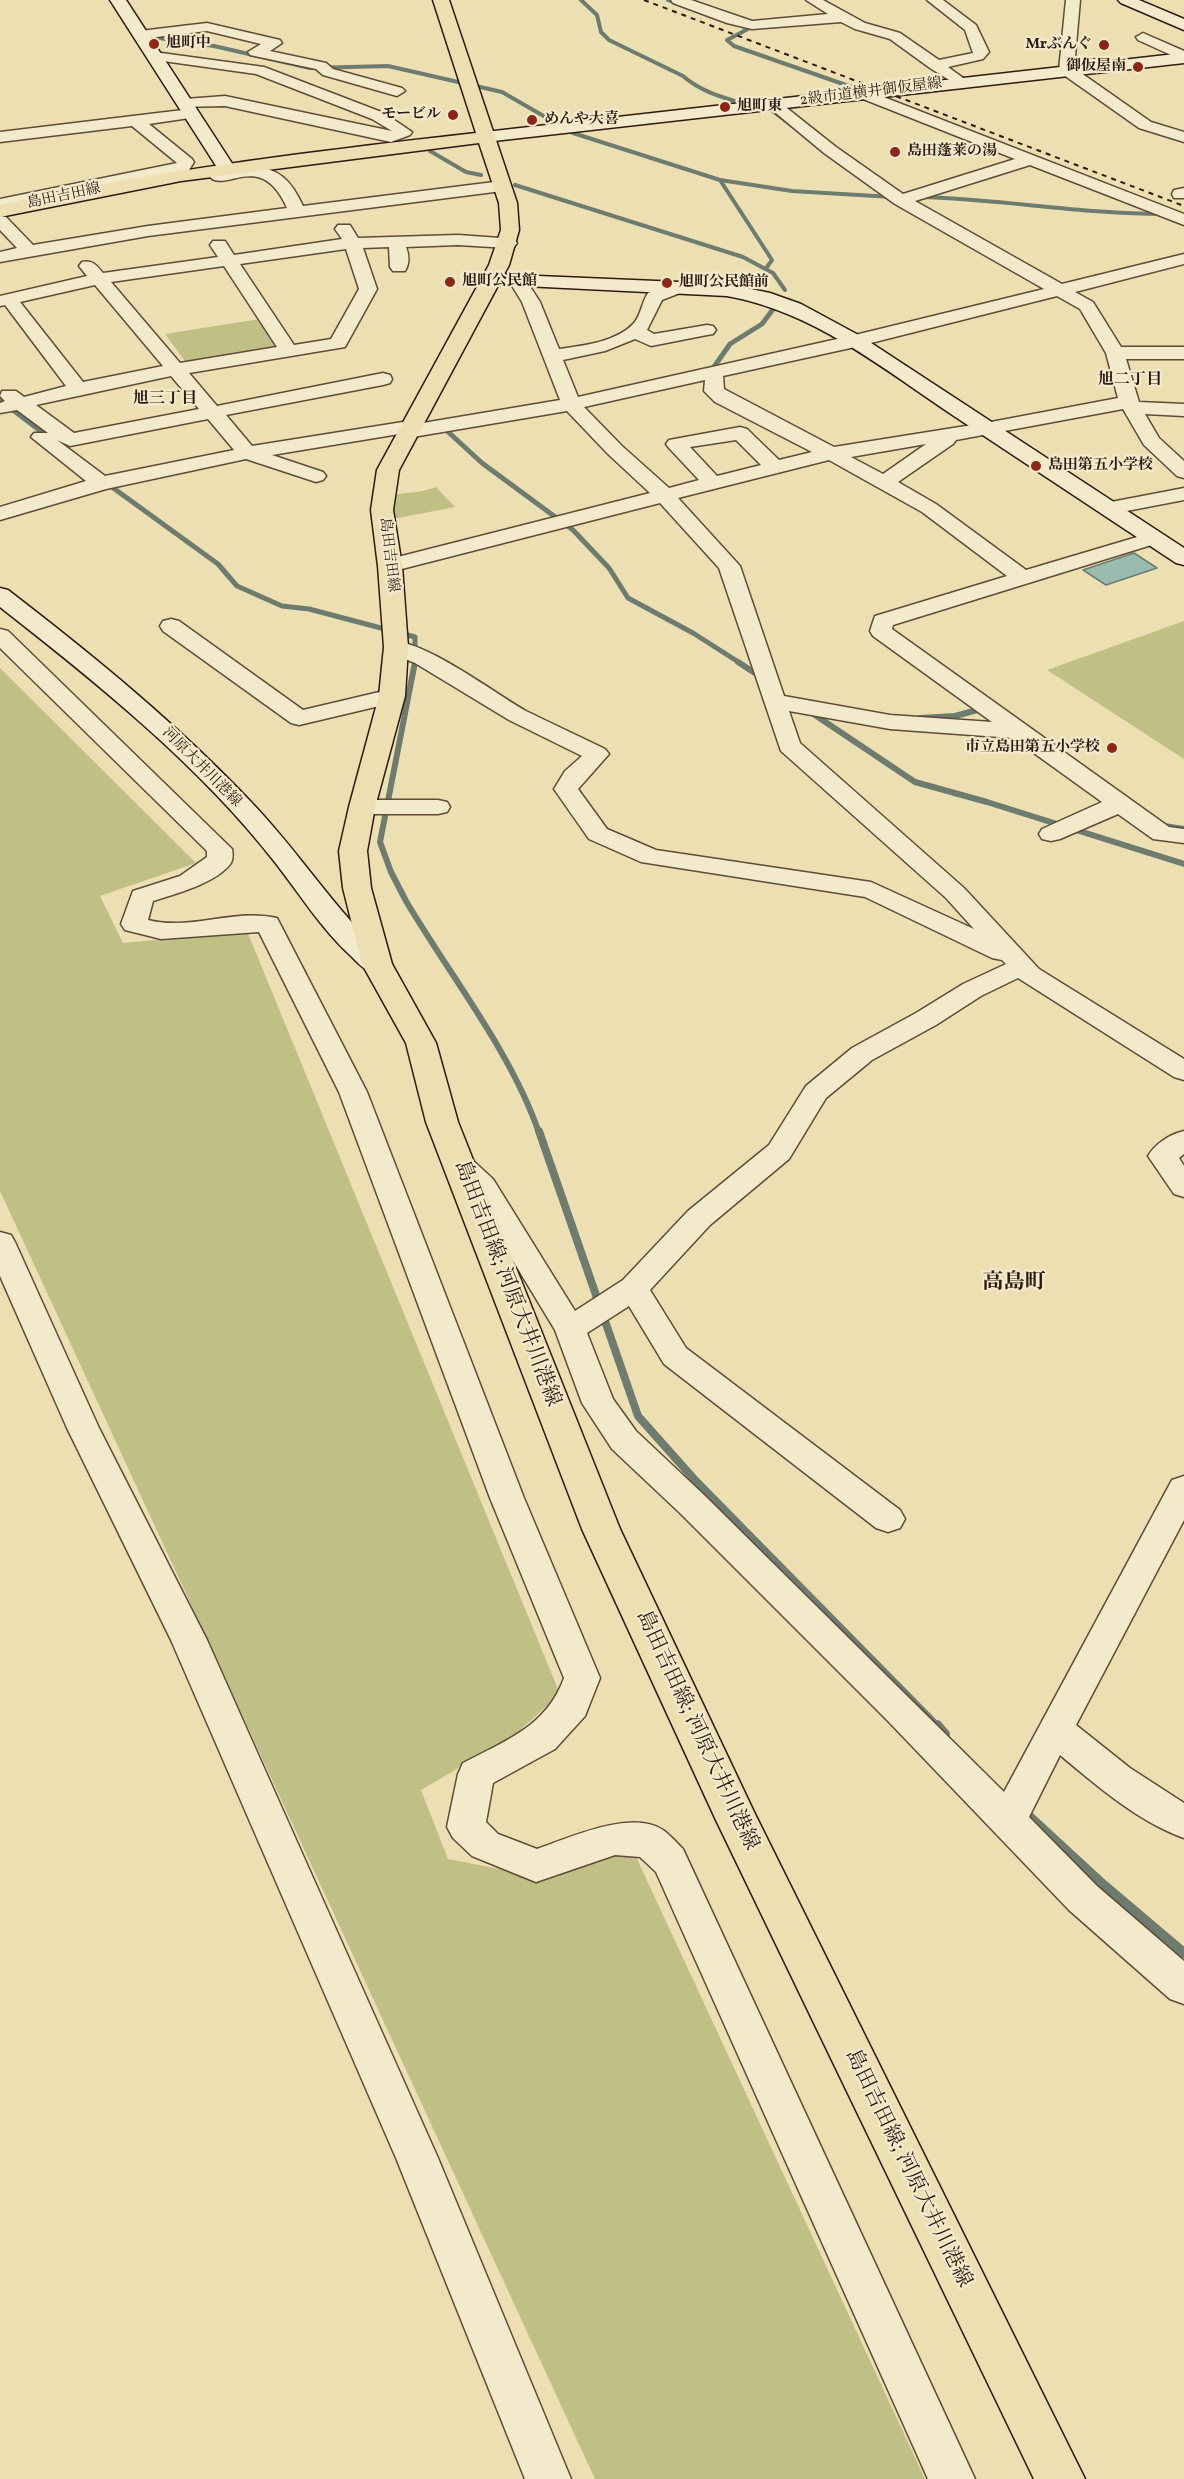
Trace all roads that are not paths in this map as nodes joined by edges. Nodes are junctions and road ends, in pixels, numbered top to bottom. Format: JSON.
{"nodes":[{"id":1,"x":118,"y":0,"type":"edge"},
{"id":2,"x":441,"y":0,"type":"edge"},
{"id":3,"x":678,"y":0,"type":"edge"},
{"id":4,"x":813,"y":0,"type":"edge"},
{"id":5,"x":934,"y":0,"type":"edge"},
{"id":6,"x":1073,"y":0,"type":"edge"},
{"id":7,"x":1126,"y":0,"type":"edge"},
{"id":8,"x":844,"y":17,"type":"junction"},
{"id":9,"x":1184,"y":25,"type":"edge"},
{"id":10,"x":140,"y":35,"type":"junction"},
{"id":11,"x":1143,"y":37,"type":"dead end"},
{"id":12,"x":154,"y":57,"type":"junction"},
{"id":13,"x":1184,"y":57,"type":"edge"},
{"id":14,"x":1158,"y":61,"type":"junction"},
{"id":15,"x":935,"y":65,"type":"junction"},
{"id":16,"x":1066,"y":70,"type":"junction"},
{"id":17,"x":1184,"y":74,"type":"edge"},
{"id":18,"x":962,"y":83,"type":"junction"},
{"id":19,"x":397,"y":91,"type":"dead end"},
{"id":20,"x":863,"y":94,"type":"junction"},
{"id":21,"x":773,"y":104,"type":"junction"},
{"id":22,"x":188,"y":109,"type":"junction"},
{"id":23,"x":135,"y":121,"type":"junction"},
{"id":24,"x":0,"y":137,"type":"edge"},
{"id":25,"x":485,"y":137,"type":"junction"},
{"id":26,"x":1184,"y":137,"type":"edge"},
{"id":27,"x":1029,"y":160,"type":"junction"},
{"id":28,"x":226,"y":168,"type":"junction"},
{"id":29,"x":502,"y":186,"type":"junction"},
{"id":30,"x":901,"y":201,"type":"junction"},
{"id":31,"x":331,"y":208,"type":"junction"},
{"id":32,"x":3,"y":212,"type":"edge"},
{"id":33,"x":297,"y":213,"type":"junction"},
{"id":34,"x":1184,"y":220,"type":"edge"},
{"id":35,"x":204,"y":224,"type":"junction"},
{"id":36,"x":396,"y":241,"type":"junction"},
{"id":37,"x":70,"y":243,"type":"junction"},
{"id":38,"x":353,"y":243,"type":"junction"},
{"id":39,"x":508,"y":243,"type":"junction"},
{"id":40,"x":28,"y":251,"type":"junction"},
{"id":41,"x":0,"y":257,"type":"edge"},
{"id":42,"x":1184,"y":259,"type":"edge"},
{"id":43,"x":229,"y":260,"type":"junction"},
{"id":44,"x":399,"y":267,"type":"dead end"},
{"id":45,"x":98,"y":279,"type":"junction"},
{"id":46,"x":491,"y":280,"type":"junction"},
{"id":47,"x":518,"y":281,"type":"junction"},
{"id":48,"x":680,"y":287,"type":"junction"},
{"id":49,"x":1062,"y":290,"type":"junction"},
{"id":50,"x":4,"y":300,"type":"edge"},
{"id":51,"x":707,"y":330,"type":"dead end"},
{"id":52,"x":634,"y":332,"type":"junction"},
{"id":53,"x":855,"y":340,"type":"junction"},
{"id":54,"x":288,"y":350,"type":"junction"},
{"id":55,"x":1115,"y":353,"type":"junction"},
{"id":56,"x":1184,"y":353,"type":"edge"},
{"id":57,"x":552,"y":356,"type":"junction"},
{"id":58,"x":177,"y":369,"type":"junction"},
{"id":59,"x":714,"y":372,"type":"junction"},
{"id":60,"x":383,"y":379,"type":"dead end"},
{"id":61,"x":0,"y":387,"type":"edge"},
{"id":62,"x":78,"y":389,"type":"junction"},
{"id":63,"x":571,"y":404,"type":"junction"},
{"id":64,"x":1130,"y":404,"type":"junction"},
{"id":65,"x":6,"y":406,"type":"edge"},
{"id":66,"x":1184,"y":410,"type":"edge"},
{"id":67,"x":210,"y":412,"type":"junction"},
{"id":68,"x":991,"y":428,"type":"junction"},
{"id":69,"x":408,"y":429,"type":"junction"},
{"id":70,"x":957,"y":434,"type":"junction"},
{"id":71,"x":248,"y":453,"type":"junction"},
{"id":72,"x":832,"y":454,"type":"junction"},
{"id":73,"x":775,"y":467,"type":"junction"},
{"id":74,"x":1184,"y":472,"type":"edge"},
{"id":75,"x":316,"y":476,"type":"dead end"},
{"id":76,"x":101,"y":483,"type":"junction"},
{"id":77,"x":712,"y":483,"type":"junction"},
{"id":78,"x":883,"y":483,"type":"junction"},
{"id":79,"x":663,"y":494,"type":"junction"},
{"id":80,"x":1184,"y":494,"type":"edge"},
{"id":81,"x":1111,"y":508,"type":"junction"},
{"id":82,"x":0,"y":514,"type":"edge"},
{"id":83,"x":1154,"y":538,"type":"junction"},
{"id":84,"x":1184,"y":558,"type":"edge"},
{"id":85,"x":390,"y":566,"type":"junction"},
{"id":86,"x":1023,"y":578,"type":"junction"},
{"id":87,"x":0,"y":595,"type":"edge"},
{"id":88,"x":171,"y":626,"type":"dead end"},
{"id":89,"x":0,"y":636,"type":"edge"},
{"id":90,"x":396,"y":647,"type":"junction"},
{"id":91,"x":392,"y":696,"type":"junction"},
{"id":92,"x":774,"y":701,"type":"junction"},
{"id":93,"x":1020,"y":731,"type":"junction"},
{"id":94,"x":1119,"y":804,"type":"junction"},
{"id":95,"x":362,"y":807,"type":"junction"},
{"id":96,"x":438,"y":807,"type":"dead end"},
{"id":97,"x":1051,"y":834,"type":"dead end"},
{"id":98,"x":1184,"y":836,"type":"edge"},
{"id":99,"x":1017,"y":963,"type":"junction"},
{"id":100,"x":377,"y":964,"type":"junction"},
{"id":101,"x":1184,"y":1071,"type":"edge"},
{"id":102,"x":1184,"y":1140,"type":"edge"},
{"id":103,"x":459,"y":1164,"type":"junction"},
{"id":104,"x":1184,"y":1186,"type":"edge"},
{"id":105,"x":0,"y":1242,"type":"edge"},
{"id":106,"x":634,"y":1288,"type":"junction"},
{"id":107,"x":570,"y":1329,"type":"junction"},
{"id":108,"x":1184,"y":1489,"type":"edge"},
{"id":109,"x":888,"y":1519,"type":"dead end"},
{"id":110,"x":1055,"y":1729,"type":"junction"},
{"id":111,"x":1008,"y":1821,"type":"junction"},
{"id":112,"x":1184,"y":1822,"type":"edge"},
{"id":113,"x":1184,"y":1986,"type":"edge"},
{"id":114,"x":548,"y":2479,"type":"edge"},
{"id":115,"x":952,"y":2479,"type":"edge"},
{"id":116,"x":1060,"y":2479,"type":"edge"}],
"edges":[{"from":1,"to":10,"type":"street"},
{"from":2,"to":25,"type":"main road","name":"島田吉田線"},
{"from":3,"to":8,"type":"street"},
{"from":4,"to":8,"type":"street"},
{"from":5,"to":15,"type":"street"},
{"from":6,"to":16,"type":"street"},
{"from":7,"to":9,"type":"street"},
{"from":8,"to":15,"type":"street"},
{"from":10,"to":12,"type":"street"},
{"from":10,"to":19,"type":"street"},
{"from":11,"to":13,"type":"street"},
{"from":12,"to":22,"type":"street"},
{"from":12,"to":22,"type":"street"},
{"from":13,"to":14,"type":"street","name":"2級市道横井御仮屋線"},
{"from":14,"to":16,"type":"street","name":"2級市道横井御仮屋線"},
{"from":14,"to":17,"type":"street"},
{"from":15,"to":18,"type":"street"},
{"from":16,"to":18,"type":"street","name":"2級市道横井御仮屋線"},
{"from":16,"to":26,"type":"street"},
{"from":18,"to":20,"type":"street","name":"2級市道横井御仮屋線"},
{"from":20,"to":21,"type":"street","name":"2級市道横井御仮屋線"},
{"from":20,"to":27,"type":"street"},
{"from":21,"to":25,"type":"street","name":"2級市道横井御仮屋線"},
{"from":21,"to":30,"type":"street"},
{"from":22,"to":23,"type":"street"},
{"from":22,"to":28,"type":"street"},
{"from":23,"to":24,"type":"street"},
{"from":23,"to":32,"type":"street"},
{"from":25,"to":28,"type":"main road","name":"島田吉田線"},
{"from":25,"to":29,"type":"main road","name":"島田吉田線"},
{"from":27,"to":30,"type":"street"},
{"from":27,"to":34,"type":"street"},
{"from":28,"to":32,"type":"main road","name":"島田吉田線"},
{"from":29,"to":31,"type":"street"},
{"from":29,"to":39,"type":"main road","name":"島田吉田線"},
{"from":30,"to":49,"type":"street"},
{"from":31,"to":33,"type":"street"},
{"from":31,"to":38,"type":"street"},
{"from":32,"to":33,"type":"street"},
{"from":32,"to":40,"type":"street"},
{"from":33,"to":35,"type":"street"},
{"from":35,"to":37,"type":"street"},
{"from":35,"to":43,"type":"street"},
{"from":36,"to":38,"type":"street"},
{"from":36,"to":39,"type":"street"},
{"from":36,"to":44,"type":"street"},
{"from":37,"to":40,"type":"street"},
{"from":37,"to":45,"type":"street"},
{"from":38,"to":43,"type":"street"},
{"from":38,"to":54,"type":"street"},
{"from":39,"to":46,"type":"main road","name":"島田吉田線"},
{"from":40,"to":41,"type":"street"},
{"from":42,"to":49,"type":"street"},
{"from":43,"to":45,"type":"street"},
{"from":43,"to":54,"type":"street"},
{"from":45,"to":50,"type":"street"},
{"from":45,"to":58,"type":"street"},
{"from":46,"to":47,"type":"street"},
{"from":46,"to":69,"type":"main road","name":"島田吉田線"},
{"from":47,"to":48,"type":"street"},
{"from":47,"to":57,"type":"street"},
{"from":48,"to":52,"type":"street"},
{"from":48,"to":53,"type":"street"},
{"from":49,"to":53,"type":"street"},
{"from":49,"to":55,"type":"street"},
{"from":50,"to":62,"type":"street"},
{"from":51,"to":52,"type":"street"},
{"from":52,"to":57,"type":"street"},
{"from":53,"to":59,"type":"street"},
{"from":53,"to":68,"type":"street"},
{"from":54,"to":58,"type":"street"},
{"from":55,"to":56,"type":"street"},
{"from":55,"to":64,"type":"street"},
{"from":57,"to":63,"type":"street"},
{"from":58,"to":62,"type":"street"},
{"from":58,"to":67,"type":"street"},
{"from":59,"to":63,"type":"street"},
{"from":59,"to":72,"type":"street"},
{"from":60,"to":67,"type":"street"},
{"from":61,"to":65,"type":"street"},
{"from":62,"to":65,"type":"street"},
{"from":63,"to":69,"type":"street"},
{"from":63,"to":79,"type":"street"},
{"from":64,"to":66,"type":"street"},
{"from":64,"to":68,"type":"street"},
{"from":64,"to":74,"type":"street"},
{"from":65,"to":67,"type":"street"},
{"from":65,"to":76,"type":"street"},
{"from":67,"to":71,"type":"street"},
{"from":68,"to":70,"type":"street"},
{"from":68,"to":81,"type":"street"},
{"from":69,"to":71,"type":"street"},
{"from":69,"to":85,"type":"main road","name":"島田吉田線"},
{"from":70,"to":72,"type":"street"},
{"from":70,"to":78,"type":"street"},
{"from":71,"to":75,"type":"street"},
{"from":71,"to":76,"type":"street"},
{"from":72,"to":73,"type":"street"},
{"from":72,"to":78,"type":"street"},
{"from":73,"to":77,"type":"street"},
{"from":73,"to":77,"type":"street"},
{"from":76,"to":82,"type":"street"},
{"from":77,"to":79,"type":"street"},
{"from":78,"to":86,"type":"street"},
{"from":79,"to":85,"type":"street"},
{"from":79,"to":92,"type":"street"},
{"from":80,"to":81,"type":"street"},
{"from":81,"to":83,"type":"street"},
{"from":83,"to":84,"type":"street"},
{"from":83,"to":86,"type":"street"},
{"from":85,"to":90,"type":"main road","name":"島田吉田線"},
{"from":86,"to":93,"type":"street"},
{"from":87,"to":100,"type":"street","name":"河原大井川港線"},
{"from":88,"to":91,"type":"street"},
{"from":89,"to":115,"type":"street"},
{"from":90,"to":91,"type":"main road","name":"島田吉田線"},
{"from":90,"to":99,"type":"street"},
{"from":91,"to":95,"type":"main road","name":"島田吉田線"},
{"from":92,"to":93,"type":"street"},
{"from":92,"to":99,"type":"street"},
{"from":93,"to":94,"type":"street"},
{"from":94,"to":97,"type":"street"},
{"from":94,"to":98,"type":"street"},
{"from":95,"to":96,"type":"street"},
{"from":95,"to":100,"type":"main road","name":"島田吉田線"},
{"from":99,"to":101,"type":"street"},
{"from":99,"to":106,"type":"street"},
{"from":100,"to":103,"type":"main road","name":"島田吉田線; 河原大井川港線"},
{"from":102,"to":104,"type":"street"},
{"from":103,"to":107,"type":"street"},
{"from":103,"to":116,"type":"main road","name":"島田吉田線; 河原大井川港線"},
{"from":105,"to":114,"type":"street"},
{"from":106,"to":107,"type":"street"},
{"from":106,"to":109,"type":"street"},
{"from":107,"to":111,"type":"street"},
{"from":108,"to":110,"type":"street"},
{"from":110,"to":111,"type":"street"},
{"from":110,"to":112,"type":"street"},
{"from":111,"to":113,"type":"street"}]}
